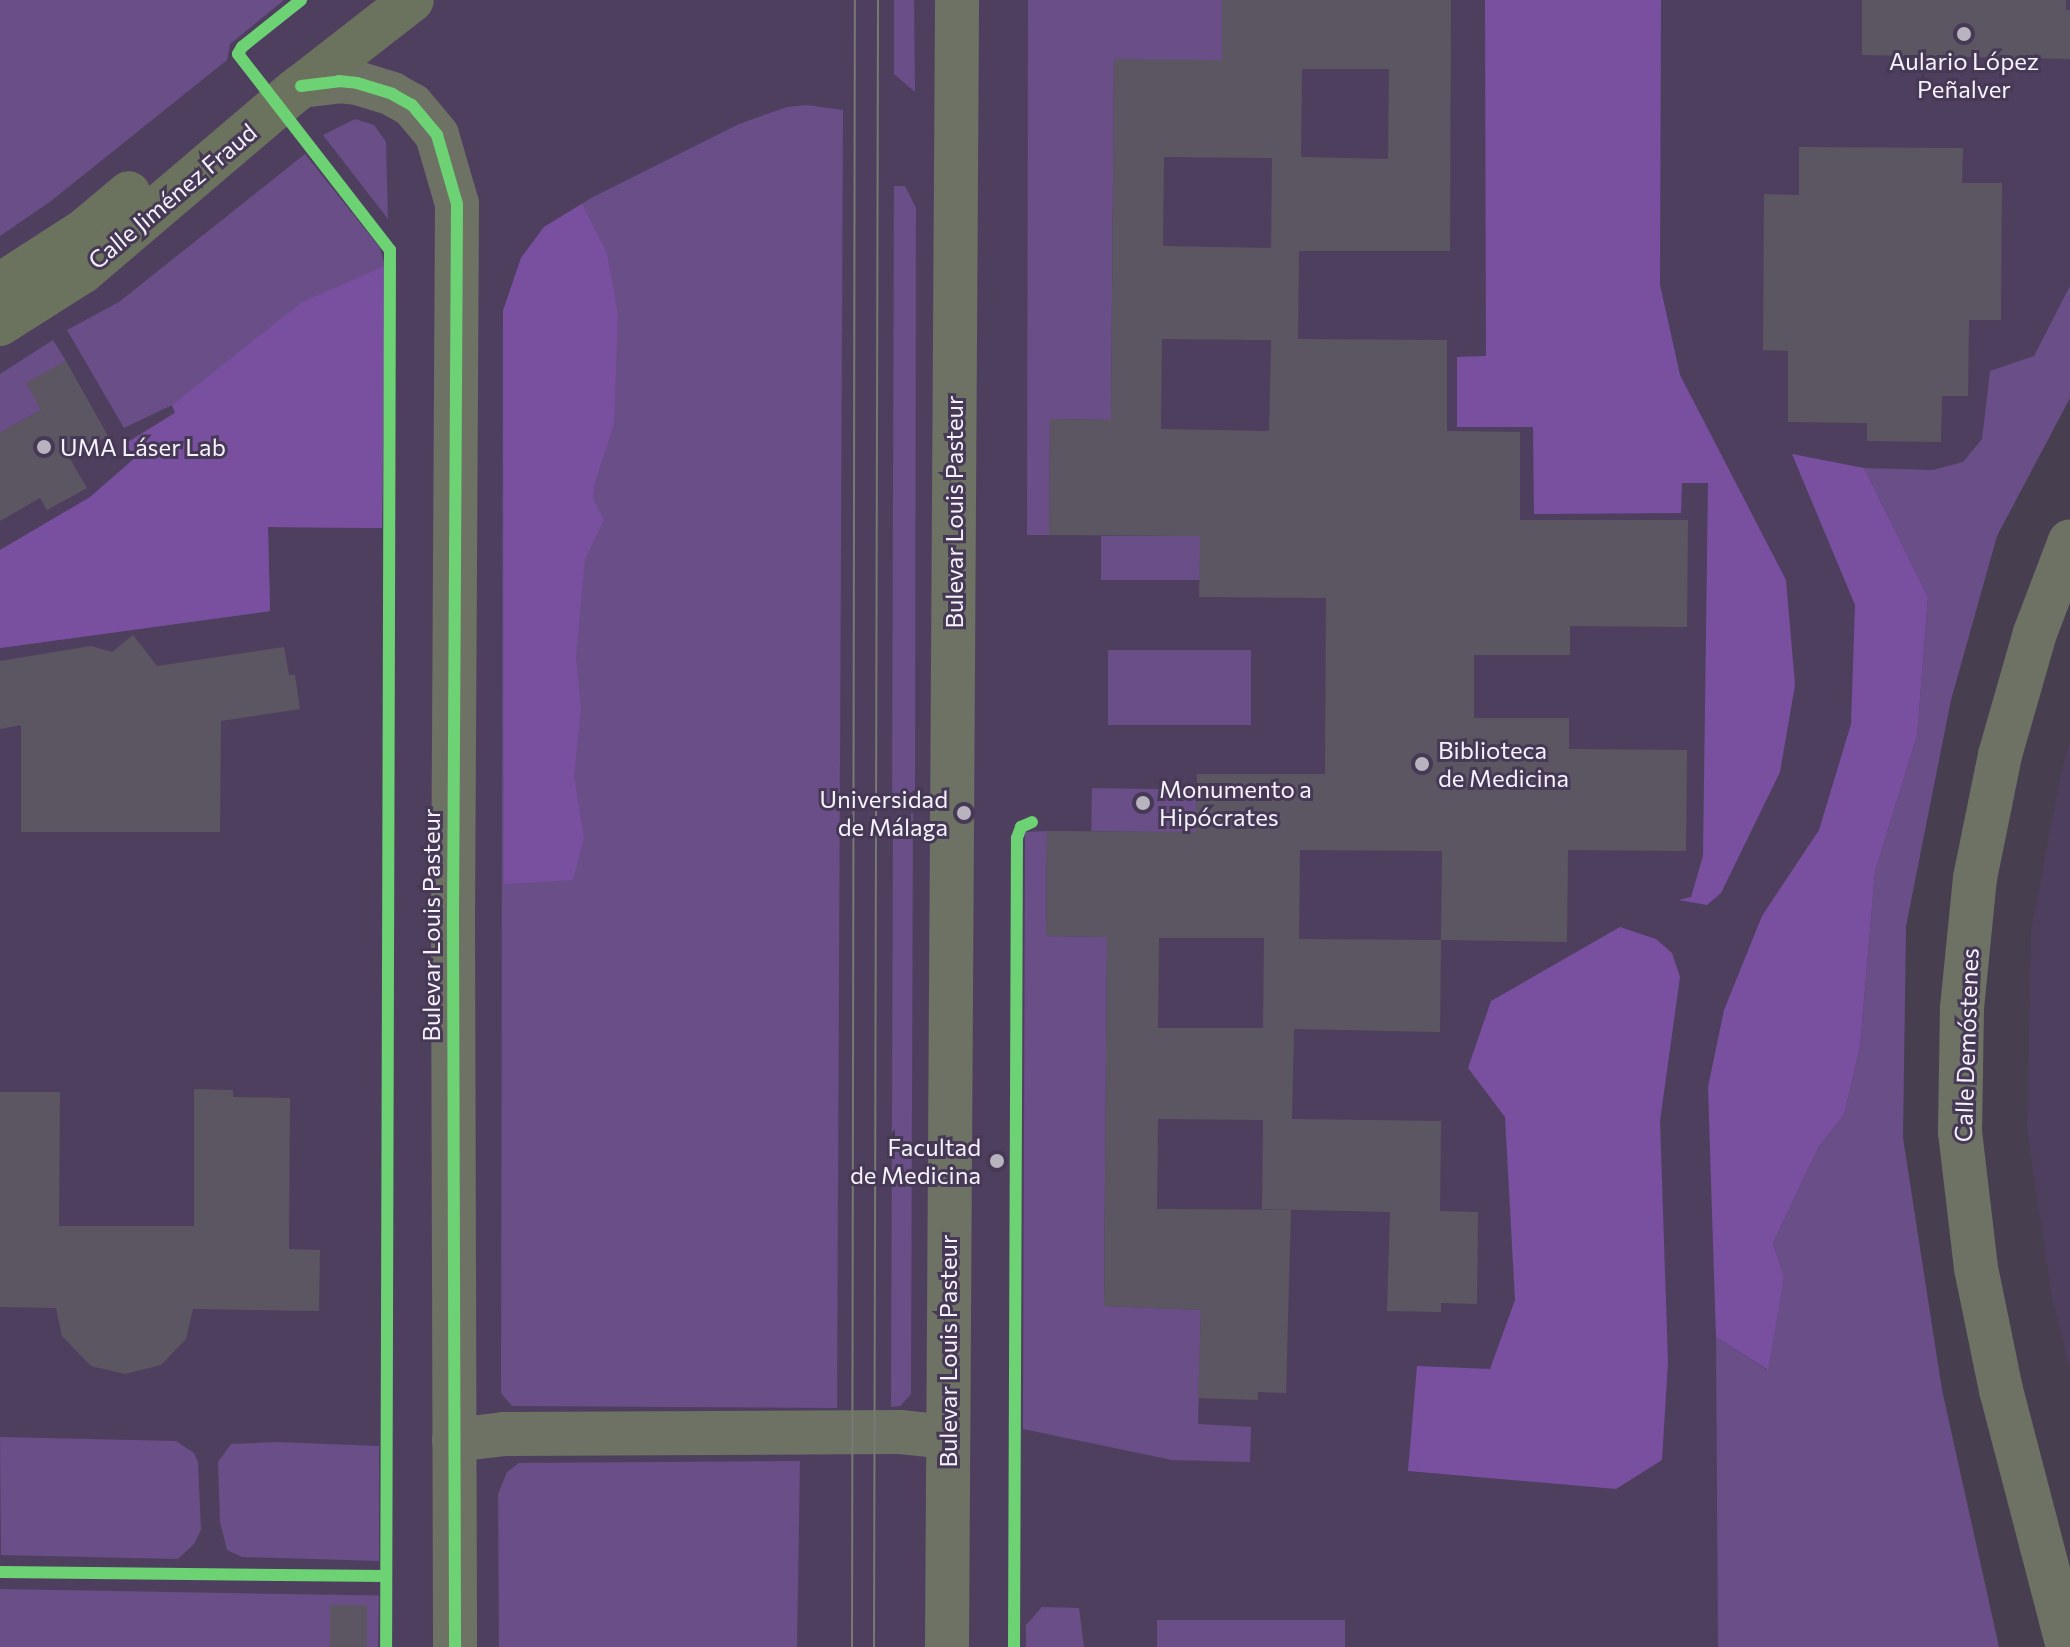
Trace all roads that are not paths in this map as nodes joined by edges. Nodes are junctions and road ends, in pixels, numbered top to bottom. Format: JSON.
{"nodes":[{"id":1,"x":367,"y":0,"type":"edge"},
{"id":2,"x":412,"y":0,"type":"edge"},
{"id":3,"x":957,"y":0,"type":"edge"},
{"id":4,"x":301,"y":86,"type":"junction"},
{"id":5,"x":0,"y":285,"type":"edge"},
{"id":6,"x":0,"y":324,"type":"edge"},
{"id":7,"x":2070,"y":541,"type":"edge"},
{"id":8,"x":948,"y":1437,"type":"junction"},
{"id":9,"x":454,"y":1440,"type":"junction"},
{"id":10,"x":455,"y":1647,"type":"edge"},
{"id":11,"x":947,"y":1647,"type":"edge"},
{"id":12,"x":2068,"y":1647,"type":"edge"}],
"edges":[{"from":1,"to":5,"type":"main road","name":"Calle Jiménez Fraud"},
{"from":2,"to":4,"type":"main road","name":"Calle Jiménez Fraud"},
{"from":3,"to":8,"type":"street","name":"Bulevar Louis Pasteur"},
{"from":4,"to":6,"type":"main road","name":"Calle Jiménez Fraud"},
{"from":4,"to":9,"type":"street","name":"Bulevar Louis Pasteur"},
{"from":7,"to":12,"type":"street","name":"Calle Demóstenes"},
{"from":8,"to":9,"type":"street"},
{"from":8,"to":11,"type":"street","name":"Bulevar Louis Pasteur"},
{"from":9,"to":10,"type":"street","name":"Bulevar Louis Pasteur"}]}
